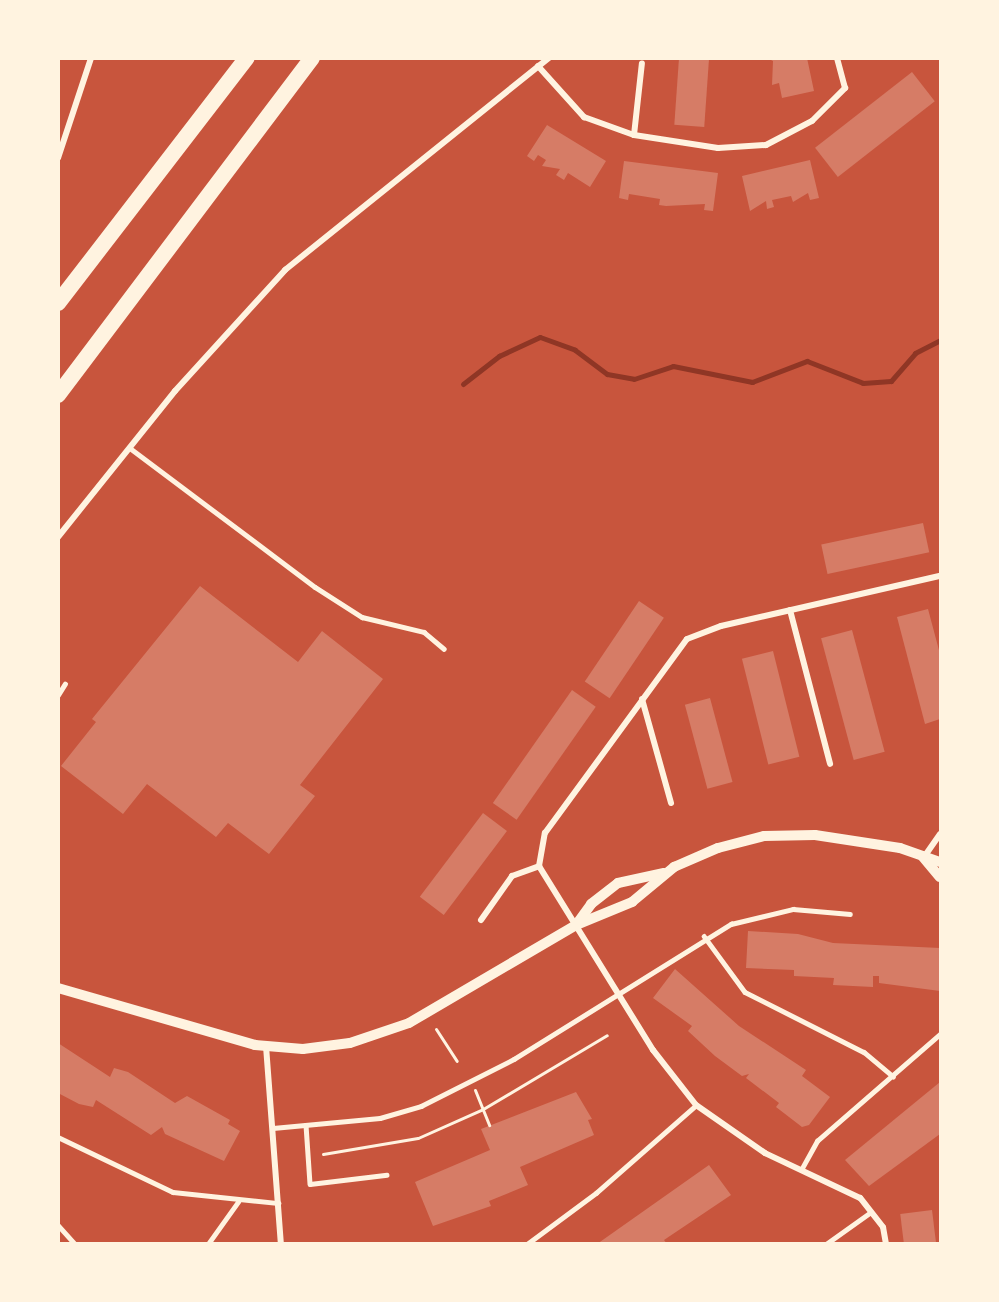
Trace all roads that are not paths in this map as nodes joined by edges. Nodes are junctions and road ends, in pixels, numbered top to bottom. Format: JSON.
{"nodes":[{"id":1,"x":91,"y":58,"type":"edge"},
{"id":2,"x":247,"y":58,"type":"edge"},
{"id":3,"x":312,"y":58,"type":"edge"},
{"id":4,"x":549,"y":58,"type":"edge"},
{"id":5,"x":837,"y":58,"type":"edge"},
{"id":6,"x":642,"y":63,"type":"dead end"},
{"id":7,"x":538,"y":66,"type":"junction"},
{"id":8,"x":634,"y":135,"type":"junction"},
{"id":9,"x":58,"y":158,"type":"edge"},
{"id":10,"x":58,"y":303,"type":"edge"},
{"id":11,"x":58,"y":395,"type":"edge"},
{"id":12,"x":130,"y":448,"type":"junction"},
{"id":13,"x":58,"y":537,"type":"edge"},
{"id":14,"x":940,"y":576,"type":"edge"},
{"id":15,"x":790,"y":610,"type":"junction"},
{"id":16,"x":444,"y":649,"type":"dead end"},
{"id":17,"x":65,"y":684,"type":"dead end"},
{"id":18,"x":58,"y":695,"type":"edge"},
{"id":19,"x":642,"y":699,"type":"junction"},
{"id":20,"x":830,"y":764,"type":"dead end"},
{"id":21,"x":671,"y":803,"type":"dead end"},
{"id":22,"x":940,"y":834,"type":"edge"},
{"id":23,"x":923,"y":857,"type":"junction"},
{"id":24,"x":940,"y":862,"type":"edge"},
{"id":25,"x":539,"y":866,"type":"junction"},
{"id":26,"x":668,"y":872,"type":"junction"},
{"id":27,"x":940,"y":877,"type":"edge"},
{"id":28,"x":850,"y":914,"type":"dead end"},
{"id":29,"x":482,"y":920,"type":"dead end"},
{"id":30,"x":576,"y":925,"type":"junction"},
{"id":31,"x":704,"y":936,"type":"junction"},
{"id":32,"x":58,"y":988,"type":"edge"},
{"id":33,"x":617,"y":991,"type":"junction"},
{"id":34,"x":940,"y":1034,"type":"edge"},
{"id":35,"x":266,"y":1046,"type":"junction"},
{"id":36,"x":893,"y":1076,"type":"junction"},
{"id":37,"x":696,"y":1105,"type":"junction"},
{"id":38,"x":306,"y":1125,"type":"junction"},
{"id":39,"x":273,"y":1128,"type":"junction"},
{"id":40,"x":58,"y":1137,"type":"edge"},
{"id":41,"x":801,"y":1170,"type":"junction"},
{"id":42,"x":386,"y":1174,"type":"dead end"},
{"id":43,"x":238,"y":1202,"type":"junction"},
{"id":44,"x":278,"y":1203,"type":"junction"},
{"id":45,"x":872,"y":1212,"type":"junction"},
{"id":46,"x":58,"y":1225,"type":"edge"},
{"id":47,"x":75,"y":1244,"type":"edge"},
{"id":48,"x":208,"y":1244,"type":"edge"},
{"id":49,"x":281,"y":1244,"type":"edge"},
{"id":50,"x":527,"y":1244,"type":"edge"},
{"id":51,"x":826,"y":1244,"type":"edge"},
{"id":52,"x":886,"y":1244,"type":"edge"}],
"edges":[{"from":1,"to":9,"type":"street"},
{"from":2,"to":10,"type":"highway"},
{"from":3,"to":11,"type":"highway"},
{"from":4,"to":7,"type":"street"},
{"from":5,"to":8,"type":"street"},
{"from":6,"to":8,"type":"street"},
{"from":7,"to":8,"type":"street"},
{"from":7,"to":12,"type":"street"},
{"from":12,"to":13,"type":"street"},
{"from":12,"to":16,"type":"lane"},
{"from":14,"to":15,"type":"street"},
{"from":15,"to":19,"type":"street"},
{"from":15,"to":20,"type":"street"},
{"from":17,"to":18,"type":"lane"},
{"from":19,"to":21,"type":"street"},
{"from":19,"to":25,"type":"street"},
{"from":22,"to":23,"type":"street"},
{"from":23,"to":24,"type":"street"},
{"from":23,"to":26,"type":"street"},
{"from":23,"to":27,"type":"street"},
{"from":25,"to":29,"type":"street"},
{"from":25,"to":30,"type":"street"},
{"from":26,"to":30,"type":"street"},
{"from":26,"to":30,"type":"street"},
{"from":28,"to":31,"type":"lane"},
{"from":30,"to":33,"type":"street"},
{"from":30,"to":35,"type":"street"},
{"from":31,"to":33,"type":"lane"},
{"from":31,"to":36,"type":"lane"},
{"from":32,"to":35,"type":"street"},
{"from":33,"to":37,"type":"street"},
{"from":33,"to":38,"type":"lane"},
{"from":34,"to":36,"type":"lane"},
{"from":35,"to":39,"type":"street"},
{"from":36,"to":41,"type":"lane"},
{"from":37,"to":41,"type":"street"},
{"from":37,"to":50,"type":"lane"},
{"from":38,"to":39,"type":"lane"},
{"from":38,"to":42,"type":"lane"},
{"from":39,"to":44,"type":"street"},
{"from":40,"to":43,"type":"lane"},
{"from":41,"to":45,"type":"street"},
{"from":43,"to":44,"type":"lane"},
{"from":43,"to":48,"type":"lane"},
{"from":44,"to":49,"type":"street"},
{"from":45,"to":51,"type":"lane"},
{"from":45,"to":52,"type":"street"},
{"from":46,"to":47,"type":"lane"}]}
